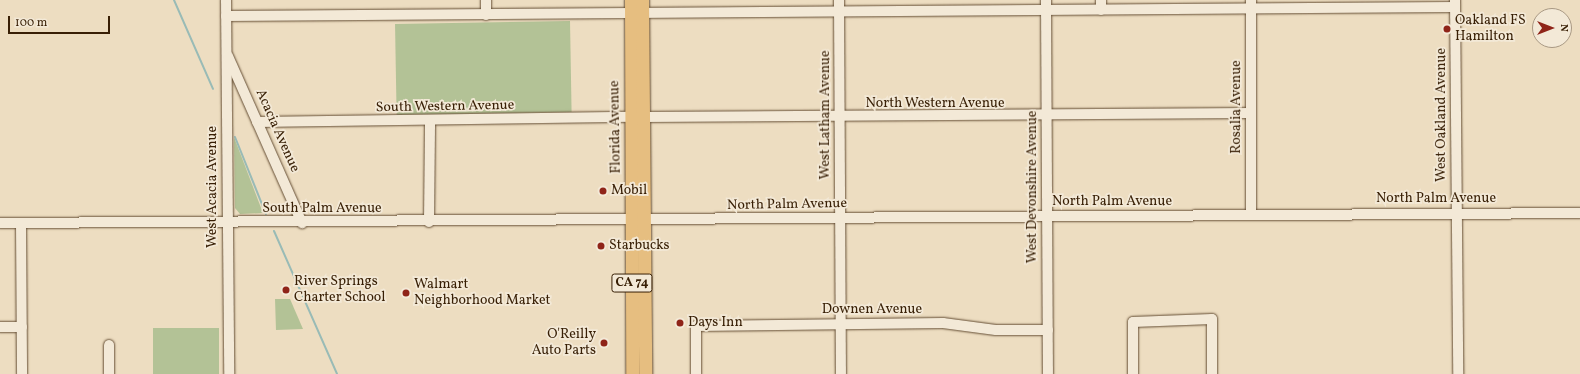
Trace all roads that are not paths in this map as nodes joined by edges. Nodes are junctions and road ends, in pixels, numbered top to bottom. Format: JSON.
{"nodes":[{"id":1,"x":226,"y":0,"type":"edge"},
{"id":2,"x":631,"y":0,"type":"edge"},
{"id":3,"x":642,"y":0,"type":"edge"},
{"id":4,"x":839,"y":0,"type":"edge"},
{"id":5,"x":1195,"y":3,"type":"edge"},
{"id":6,"x":1455,"y":3,"type":"edge"},
{"id":7,"x":1251,"y":4,"type":"edge"},
{"id":8,"x":1352,"y":4,"type":"edge"},
{"id":9,"x":1046,"y":5,"type":"edge"},
{"id":10,"x":1101,"y":5,"type":"edge"},
{"id":11,"x":486,"y":7,"type":"edge"},
{"id":12,"x":839,"y":12,"type":"junction"},
{"id":13,"x":637,"y":14,"type":"junction"},
{"id":14,"x":226,"y":16,"type":"junction"},
{"id":15,"x":226,"y":51,"type":"junction"},
{"id":16,"x":1251,"y":113,"type":"junction"},
{"id":17,"x":637,"y":117,"type":"junction"},
{"id":18,"x":1046,"y":117,"type":"junction"},
{"id":19,"x":840,"y":118,"type":"junction"},
{"id":20,"x":257,"y":122,"type":"junction"},
{"id":21,"x":430,"y":122,"type":"junction"},
{"id":22,"x":1456,"y":213,"type":"junction"},
{"id":23,"x":1580,"y":213,"type":"edge"},
{"id":24,"x":1251,"y":215,"type":"junction"},
{"id":25,"x":1047,"y":216,"type":"junction"},
{"id":26,"x":840,"y":218,"type":"junction"},
{"id":27,"x":638,"y":221,"type":"junction"},
{"id":28,"x":302,"y":222,"type":"junction"},
{"id":29,"x":429,"y":222,"type":"junction"},
{"id":30,"x":0,"y":223,"type":"edge"},
{"id":31,"x":21,"y":223,"type":"junction"},
{"id":32,"x":228,"y":223,"type":"junction"},
{"id":33,"x":840,"y":324,"type":"junction"},
{"id":34,"x":22,"y":327,"type":"junction"},
{"id":35,"x":0,"y":328,"type":"edge"},
{"id":36,"x":1048,"y":330,"type":"junction"},
{"id":37,"x":109,"y":345,"type":"dead end"},
{"id":38,"x":22,"y":374,"type":"edge"},
{"id":39,"x":109,"y":374,"type":"edge"},
{"id":40,"x":229,"y":374,"type":"edge"},
{"id":41,"x":632,"y":374,"type":"edge"},
{"id":42,"x":645,"y":374,"type":"edge"},
{"id":43,"x":696,"y":374,"type":"edge"},
{"id":44,"x":841,"y":374,"type":"edge"},
{"id":45,"x":1048,"y":374,"type":"edge"},
{"id":46,"x":1133,"y":374,"type":"edge"},
{"id":47,"x":1212,"y":374,"type":"edge"},
{"id":48,"x":1458,"y":374,"type":"edge"}],
"edges":[{"from":1,"to":14,"type":"street","name":"West Acacia Avenue"},
{"from":2,"to":13,"type":"main road","name":"Florida Avenue","number":"CA 74"},
{"from":3,"to":13,"type":"main road","name":"Florida Avenue"},
{"from":4,"to":12,"type":"street","name":"West Latham Avenue"},
{"from":5,"to":7,"type":"street"},
{"from":5,"to":10,"type":"street"},
{"from":6,"to":8,"type":"street"},
{"from":6,"to":22,"type":"street","name":"West Oakland Avenue"},
{"from":7,"to":8,"type":"street"},
{"from":7,"to":16,"type":"street","name":"Rosalia Avenue"},
{"from":9,"to":10,"type":"street"},
{"from":9,"to":12,"type":"street"},
{"from":9,"to":18,"type":"street","name":"West Devonshire Avenue"},
{"from":11,"to":13,"type":"street"},
{"from":11,"to":14,"type":"street"},
{"from":12,"to":13,"type":"street"},
{"from":12,"to":19,"type":"street","name":"West Latham Avenue"},
{"from":13,"to":17,"type":"main road","name":"Florida Avenue","number":"CA 74"},
{"from":14,"to":15,"type":"street","name":"West Acacia Avenue"},
{"from":15,"to":20,"type":"street","name":"Acacia Avenue"},
{"from":15,"to":32,"type":"street","name":"West Acacia Avenue"},
{"from":16,"to":18,"type":"street","name":"North Western Avenue"},
{"from":16,"to":24,"type":"street","name":"Rosalia Avenue"},
{"from":17,"to":19,"type":"street","name":"North Western Avenue"},
{"from":17,"to":21,"type":"street","name":"South Western Avenue"},
{"from":17,"to":27,"type":"main road","name":"Florida Avenue","number":"CA 74"},
{"from":18,"to":19,"type":"street","name":"North Western Avenue"},
{"from":18,"to":25,"type":"street","name":"West Devonshire Avenue"},
{"from":19,"to":26,"type":"street","name":"West Latham Avenue"},
{"from":20,"to":21,"type":"street","name":"South Western Avenue"},
{"from":20,"to":28,"type":"street","name":"Acacia Avenue"},
{"from":21,"to":29,"type":"street"},
{"from":22,"to":23,"type":"street","name":"North Palm Avenue"},
{"from":22,"to":24,"type":"street","name":"North Palm Avenue"},
{"from":22,"to":48,"type":"street","name":"West Oakland Avenue"},
{"from":24,"to":25,"type":"street","name":"North Palm Avenue"},
{"from":25,"to":26,"type":"street","name":"North Palm Avenue"},
{"from":25,"to":36,"type":"street","name":"West Devonshire Avenue"},
{"from":26,"to":27,"type":"street","name":"North Palm Avenue"},
{"from":26,"to":33,"type":"street","name":"West Latham Avenue"},
{"from":27,"to":29,"type":"street","name":"South Palm Avenue"},
{"from":27,"to":41,"type":"main road","name":"Florida Avenue","number":"CA 74"},
{"from":27,"to":42,"type":"main road","name":"Florida Avenue"},
{"from":28,"to":29,"type":"street","name":"South Palm Avenue"},
{"from":28,"to":32,"type":"street","name":"South Palm Avenue"},
{"from":30,"to":31,"type":"street","name":"South Palm Avenue"},
{"from":31,"to":32,"type":"street","name":"South Palm Avenue"},
{"from":31,"to":34,"type":"street"},
{"from":32,"to":40,"type":"street","name":"West Acacia Avenue"},
{"from":33,"to":36,"type":"street","name":"Downen Avenue"},
{"from":33,"to":43,"type":"street","name":"Downen Avenue"},
{"from":33,"to":44,"type":"street","name":"West Latham Avenue"},
{"from":34,"to":35,"type":"street"},
{"from":34,"to":38,"type":"street"},
{"from":36,"to":45,"type":"street","name":"West Devonshire Avenue"},
{"from":37,"to":39,"type":"street"},
{"from":46,"to":47,"type":"street"}]}
